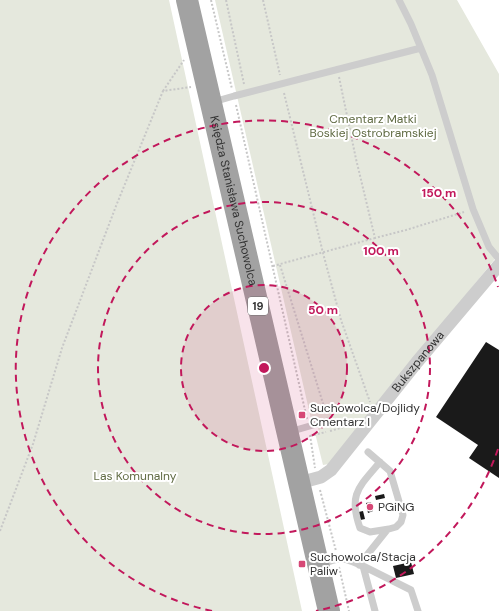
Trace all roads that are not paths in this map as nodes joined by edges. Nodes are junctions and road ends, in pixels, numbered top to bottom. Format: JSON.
{"nodes":[{"id":1,"x":187,"y":0,"type":"edge"},
{"id":2,"x":399,"y":0,"type":"edge"},
{"id":3,"x":421,"y":48,"type":"junction"},
{"id":4,"x":211,"y":103,"type":"junction"},
{"id":5,"x":499,"y":259,"type":"edge"},
{"id":6,"x":499,"y":265,"type":"edge"},
{"id":7,"x":327,"y":421,"type":"road end"},
{"id":8,"x":287,"y":432,"type":"junction"},
{"id":9,"x":368,"y":452,"type":"dead end"},
{"id":10,"x":380,"y":462,"type":"junction"},
{"id":11,"x":308,"y":481,"type":"junction"},
{"id":12,"x":386,"y":530,"type":"junction"},
{"id":13,"x":328,"y":562,"type":"junction"},
{"id":14,"x":361,"y":566,"type":"junction"},
{"id":15,"x":329,"y":611,"type":"edge"},
{"id":16,"x":375,"y":611,"type":"edge"},
{"id":17,"x":418,"y":611,"type":"edge"}],
"edges":[{"from":1,"to":4,"type":"highway","name":"Księdza Stanisława Suchowolca","number":"19"},
{"from":2,"to":3,"type":"lane"},
{"from":3,"to":4,"type":"lane"},
{"from":3,"to":5,"type":"lane"},
{"from":4,"to":8,"type":"highway","name":"Księdza Stanisława Suchowolca","number":"19"},
{"from":6,"to":11,"type":"street","name":"Bukszpanowa"},
{"from":7,"to":8,"type":"lane"},
{"from":8,"to":11,"type":"highway","name":"Księdza Stanisława Suchowolca","number":"19"},
{"from":9,"to":10,"type":"lane"},
{"from":10,"to":12,"type":"lane"},
{"from":10,"to":12,"type":"lane"},
{"from":11,"to":13,"type":"highway","name":"Księdza Stanisława Suchowolca","number":"19"},
{"from":12,"to":14,"type":"lane"},
{"from":13,"to":14,"type":"lane"},
{"from":13,"to":15,"type":"highway","name":"Księdza Stanisława Suchowolca","number":"19"},
{"from":14,"to":16,"type":"lane"},
{"from":14,"to":17,"type":"lane"}]}
